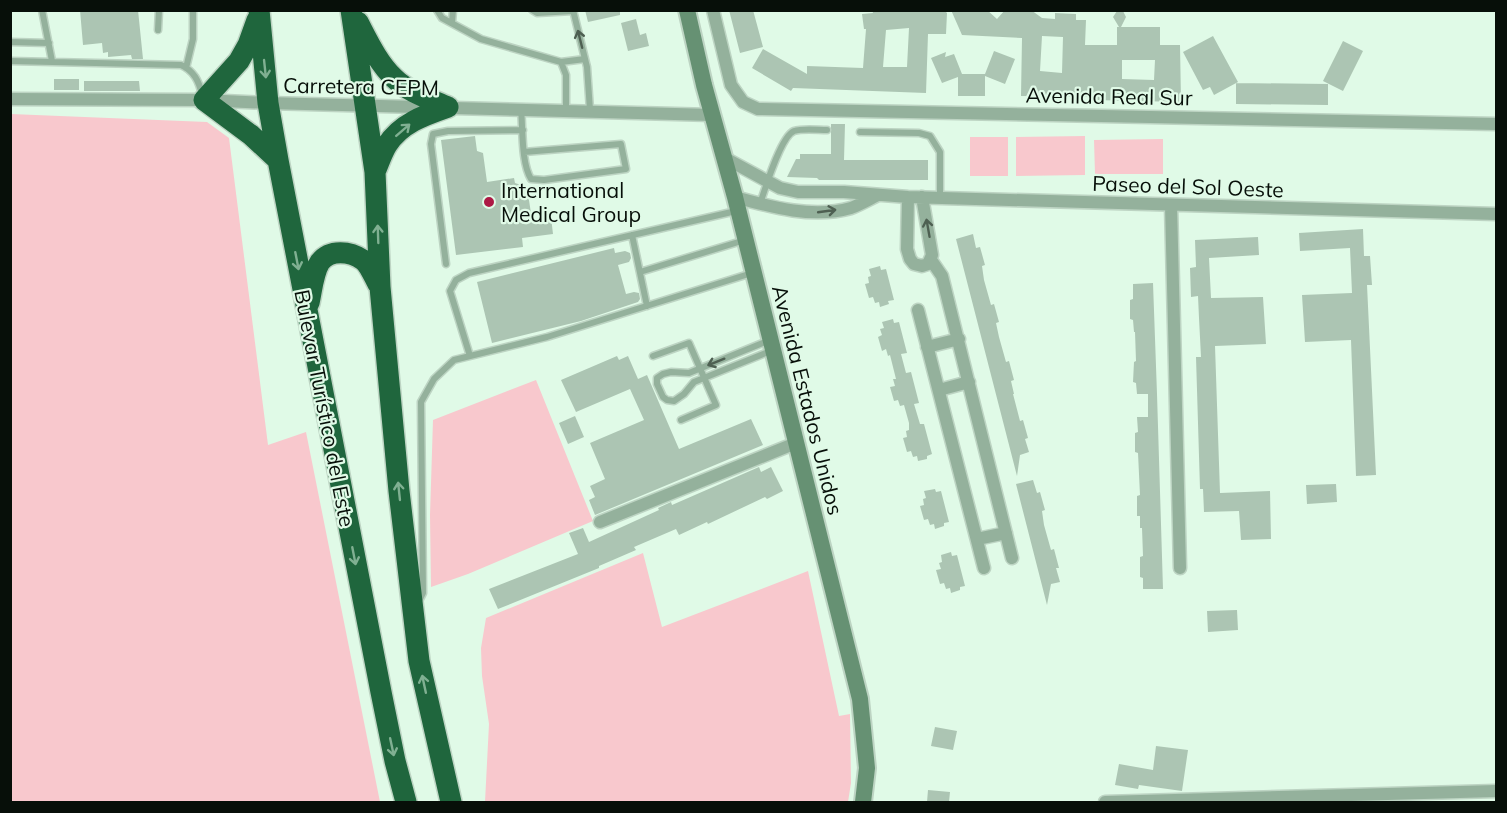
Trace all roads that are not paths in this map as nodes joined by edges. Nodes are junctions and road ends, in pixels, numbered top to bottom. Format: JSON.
{"nodes":[{"id":1,"x":42,"y":10,"type":"edge"},
{"id":2,"x":159,"y":10,"type":"edge"},
{"id":3,"x":194,"y":10,"type":"edge"},
{"id":4,"x":351,"y":10,"type":"edge"},
{"id":5,"x":437,"y":10,"type":"edge"},
{"id":6,"x":453,"y":10,"type":"edge"},
{"id":7,"x":532,"y":10,"type":"edge"},
{"id":8,"x":687,"y":10,"type":"edge"},
{"id":9,"x":713,"y":10,"type":"edge"},
{"id":10,"x":573,"y":11,"type":"edge"},
{"id":11,"x":259,"y":12,"type":"edge"},
{"id":12,"x":452,"y":23,"type":"junction"},
{"id":13,"x":158,"y":30,"type":"dead end"},
{"id":14,"x":10,"y":42,"type":"edge"},
{"id":15,"x":49,"y":43,"type":"junction"},
{"id":16,"x":585,"y":59,"type":"junction"},
{"id":17,"x":10,"y":61,"type":"edge"},
{"id":18,"x":52,"y":61,"type":"junction"},
{"id":19,"x":561,"y":62,"type":"junction"},
{"id":20,"x":186,"y":68,"type":"junction"},
{"id":21,"x":10,"y":99,"type":"edge"},
{"id":22,"x":203,"y":100,"type":"junction"},
{"id":23,"x":268,"y":103,"type":"junction"},
{"id":24,"x":365,"y":105,"type":"junction"},
{"id":25,"x":448,"y":107,"type":"junction"},
{"id":26,"x":521,"y":109,"type":"junction"},
{"id":27,"x":590,"y":110,"type":"junction"},
{"id":28,"x":566,"y":111,"type":"junction"},
{"id":29,"x":712,"y":115,"type":"junction"},
{"id":30,"x":1497,"y":124,"type":"edge"},
{"id":31,"x":523,"y":130,"type":"junction"},
{"id":32,"x":827,"y":130,"type":"dead end"},
{"id":33,"x":860,"y":132,"type":"dead end"},
{"id":34,"x":525,"y":152,"type":"junction"},
{"id":35,"x":723,"y":157,"type":"junction"},
{"id":36,"x":278,"y":160,"type":"junction"},
{"id":37,"x":375,"y":172,"type":"junction"},
{"id":38,"x":767,"y":182,"type":"junction"},
{"id":39,"x":798,"y":192,"type":"junction"},
{"id":40,"x":878,"y":196,"type":"junction"},
{"id":41,"x":908,"y":197,"type":"junction"},
{"id":42,"x":922,"y":197,"type":"junction"},
{"id":43,"x":940,"y":198,"type":"junction"},
{"id":44,"x":736,"y":204,"type":"junction"},
{"id":45,"x":760,"y":204,"type":"junction"},
{"id":46,"x":1171,"y":205,"type":"junction"},
{"id":47,"x":796,"y":211,"type":"junction"},
{"id":48,"x":1497,"y":214,"type":"edge"},
{"id":49,"x":632,"y":235,"type":"junction"},
{"id":50,"x":745,"y":240,"type":"junction"},
{"id":51,"x":931,"y":260,"type":"junction"},
{"id":52,"x":446,"y":264,"type":"dead end"},
{"id":53,"x":640,"y":272,"type":"junction"},
{"id":54,"x":753,"y":272,"type":"junction"},
{"id":55,"x":380,"y":287,"type":"junction"},
{"id":56,"x":647,"y":306,"type":"junction"},
{"id":57,"x":918,"y":310,"type":"dead end"},
{"id":58,"x":307,"y":311,"type":"junction"},
{"id":59,"x":959,"y":339,"type":"junction"},
{"id":60,"x":772,"y":345,"type":"junction"},
{"id":61,"x":927,"y":347,"type":"junction"},
{"id":62,"x":470,"y":356,"type":"junction"},
{"id":63,"x":653,"y":356,"type":"dead end"},
{"id":64,"x":699,"y":369,"type":"junction"},
{"id":65,"x":704,"y":379,"type":"junction"},
{"id":66,"x":969,"y":381,"type":"junction"},
{"id":67,"x":939,"y":390,"type":"junction"},
{"id":68,"x":681,"y":420,"type":"dead end"},
{"id":69,"x":796,"y":443,"type":"junction"},
{"id":70,"x":600,"y":522,"type":"dead end"},
{"id":71,"x":1006,"y":533,"type":"junction"},
{"id":72,"x":977,"y":539,"type":"junction"},
{"id":73,"x":1012,"y":558,"type":"dead end"},
{"id":74,"x":984,"y":568,"type":"dead end"},
{"id":75,"x":1180,"y":568,"type":"dead end"},
{"id":76,"x":413,"y":614,"type":"junction"},
{"id":77,"x":1497,"y":792,"type":"edge"},
{"id":78,"x":406,"y":802,"type":"edge"},
{"id":79,"x":451,"y":802,"type":"edge"},
{"id":80,"x":863,"y":802,"type":"edge"},
{"id":81,"x":1105,"y":802,"type":"edge"}],
"edges":[{"from":1,"to":15,"type":"lane"},
{"from":2,"to":13,"type":"lane"},
{"from":3,"to":20,"type":"lane"},
{"from":4,"to":24,"type":"highway"},
{"from":4,"to":25,"type":"highway"},
{"from":5,"to":12,"type":"lane"},
{"from":6,"to":12,"type":"lane"},
{"from":7,"to":10,"type":"lane"},
{"from":8,"to":29,"type":"street","name":"Avenida Estados Unidos"},
{"from":9,"to":30,"type":"street","name":"Avenida Real Sur"},
{"from":16,"to":10,"type":"lane","one_way":true},
{"from":11,"to":22,"type":"highway"},
{"from":11,"to":23,"type":"highway","name":"Bulevar Turístico del Este","one_way":true},
{"from":12,"to":19,"type":"lane"},
{"from":14,"to":15,"type":"lane"},
{"from":15,"to":18,"type":"lane"},
{"from":16,"to":19,"type":"lane"},
{"from":16,"to":27,"type":"lane"},
{"from":17,"to":18,"type":"lane"},
{"from":18,"to":20,"type":"lane"},
{"from":19,"to":28,"type":"lane"},
{"from":20,"to":22,"type":"lane"},
{"from":21,"to":22,"type":"street","name":"Carretera CEPM"},
{"from":22,"to":23,"type":"street","name":"Carretera CEPM"},
{"from":22,"to":36,"type":"highway"},
{"from":23,"to":24,"type":"street","name":"Carretera CEPM"},
{"from":23,"to":36,"type":"highway","name":"Bulevar Turístico del Este"},
{"from":24,"to":25,"type":"street","name":"Carretera CEPM"},
{"from":24,"to":37,"type":"highway"},
{"from":25,"to":26,"type":"street","name":"Carretera CEPM"},
{"from":37,"to":25,"type":"highway","one_way":true},
{"from":26,"to":28,"type":"street","name":"Carretera CEPM"},
{"from":26,"to":31,"type":"lane"},
{"from":27,"to":28,"type":"street","name":"Carretera CEPM"},
{"from":27,"to":29,"type":"street","name":"Carretera CEPM"},
{"from":29,"to":35,"type":"street","name":"Avenida Estados Unidos"},
{"from":31,"to":34,"type":"lane"},
{"from":31,"to":52,"type":"lane"},
{"from":32,"to":38,"type":"lane"},
{"from":33,"to":43,"type":"lane"},
{"from":34,"to":34,"type":"lane"},
{"from":35,"to":38,"type":"street","name":"Paseo del Sol Oeste"},
{"from":35,"to":44,"type":"street","name":"Avenida Estados Unidos"},
{"from":36,"to":58,"type":"highway","name":"Bulevar Turístico del Este","one_way":true},
{"from":55,"to":37,"type":"highway","one_way":true},
{"from":38,"to":39,"type":"street","name":"Paseo del Sol Oeste"},
{"from":38,"to":45,"type":"lane"},
{"from":39,"to":40,"type":"street","name":"Paseo del Sol Oeste"},
{"from":39,"to":47,"type":"street"},
{"from":40,"to":41,"type":"street","name":"Paseo del Sol Oeste"},
{"from":47,"to":40,"type":"street","name":"Paseo del Sol Oeste","one_way":true},
{"from":41,"to":42,"type":"street","name":"Paseo del Sol Oeste"},
{"from":41,"to":51,"type":"street"},
{"from":42,"to":43,"type":"street","name":"Paseo del Sol Oeste"},
{"from":51,"to":42,"type":"street","one_way":true},
{"from":43,"to":46,"type":"street","name":"Paseo del Sol Oeste"},
{"from":44,"to":45,"type":"street","name":"Paseo del Sol Oeste"},
{"from":44,"to":49,"type":"lane"},
{"from":44,"to":50,"type":"street","name":"Avenida Estados Unidos"},
{"from":45,"to":47,"type":"street","name":"Paseo del Sol Oeste"},
{"from":46,"to":48,"type":"street","name":"Paseo del Sol Oeste"},
{"from":46,"to":75,"type":"street"},
{"from":49,"to":53,"type":"lane"},
{"from":49,"to":62,"type":"lane"},
{"from":50,"to":53,"type":"lane"},
{"from":50,"to":54,"type":"street","name":"Avenida Estados Unidos"},
{"from":51,"to":59,"type":"street"},
{"from":53,"to":56,"type":"lane"},
{"from":54,"to":56,"type":"lane"},
{"from":54,"to":60,"type":"street","name":"Avenida Estados Unidos"},
{"from":55,"to":58,"type":"highway"},
{"from":76,"to":55,"type":"highway","one_way":true},
{"from":56,"to":62,"type":"lane"},
{"from":57,"to":61,"type":"street"},
{"from":58,"to":78,"type":"highway","name":"Bulevar Turístico del Este","one_way":true},
{"from":59,"to":61,"type":"street"},
{"from":59,"to":66,"type":"street"},
{"from":60,"to":64,"type":"lane","one_way":true},
{"from":60,"to":65,"type":"lane"},
{"from":60,"to":69,"type":"street","name":"Avenida Estados Unidos"},
{"from":61,"to":67,"type":"street"},
{"from":62,"to":76,"type":"lane"},
{"from":63,"to":64,"type":"lane"},
{"from":64,"to":65,"type":"lane"},
{"from":64,"to":65,"type":"lane"},
{"from":65,"to":68,"type":"lane"},
{"from":66,"to":67,"type":"street"},
{"from":66,"to":71,"type":"street"},
{"from":67,"to":72,"type":"street"},
{"from":69,"to":70,"type":"street"},
{"from":69,"to":80,"type":"street","name":"Avenida Estados Unidos"},
{"from":71,"to":72,"type":"street"},
{"from":71,"to":73,"type":"street"},
{"from":72,"to":74,"type":"street"},
{"from":79,"to":76,"type":"highway","one_way":true},
{"from":77,"to":81,"type":"street"}]}
